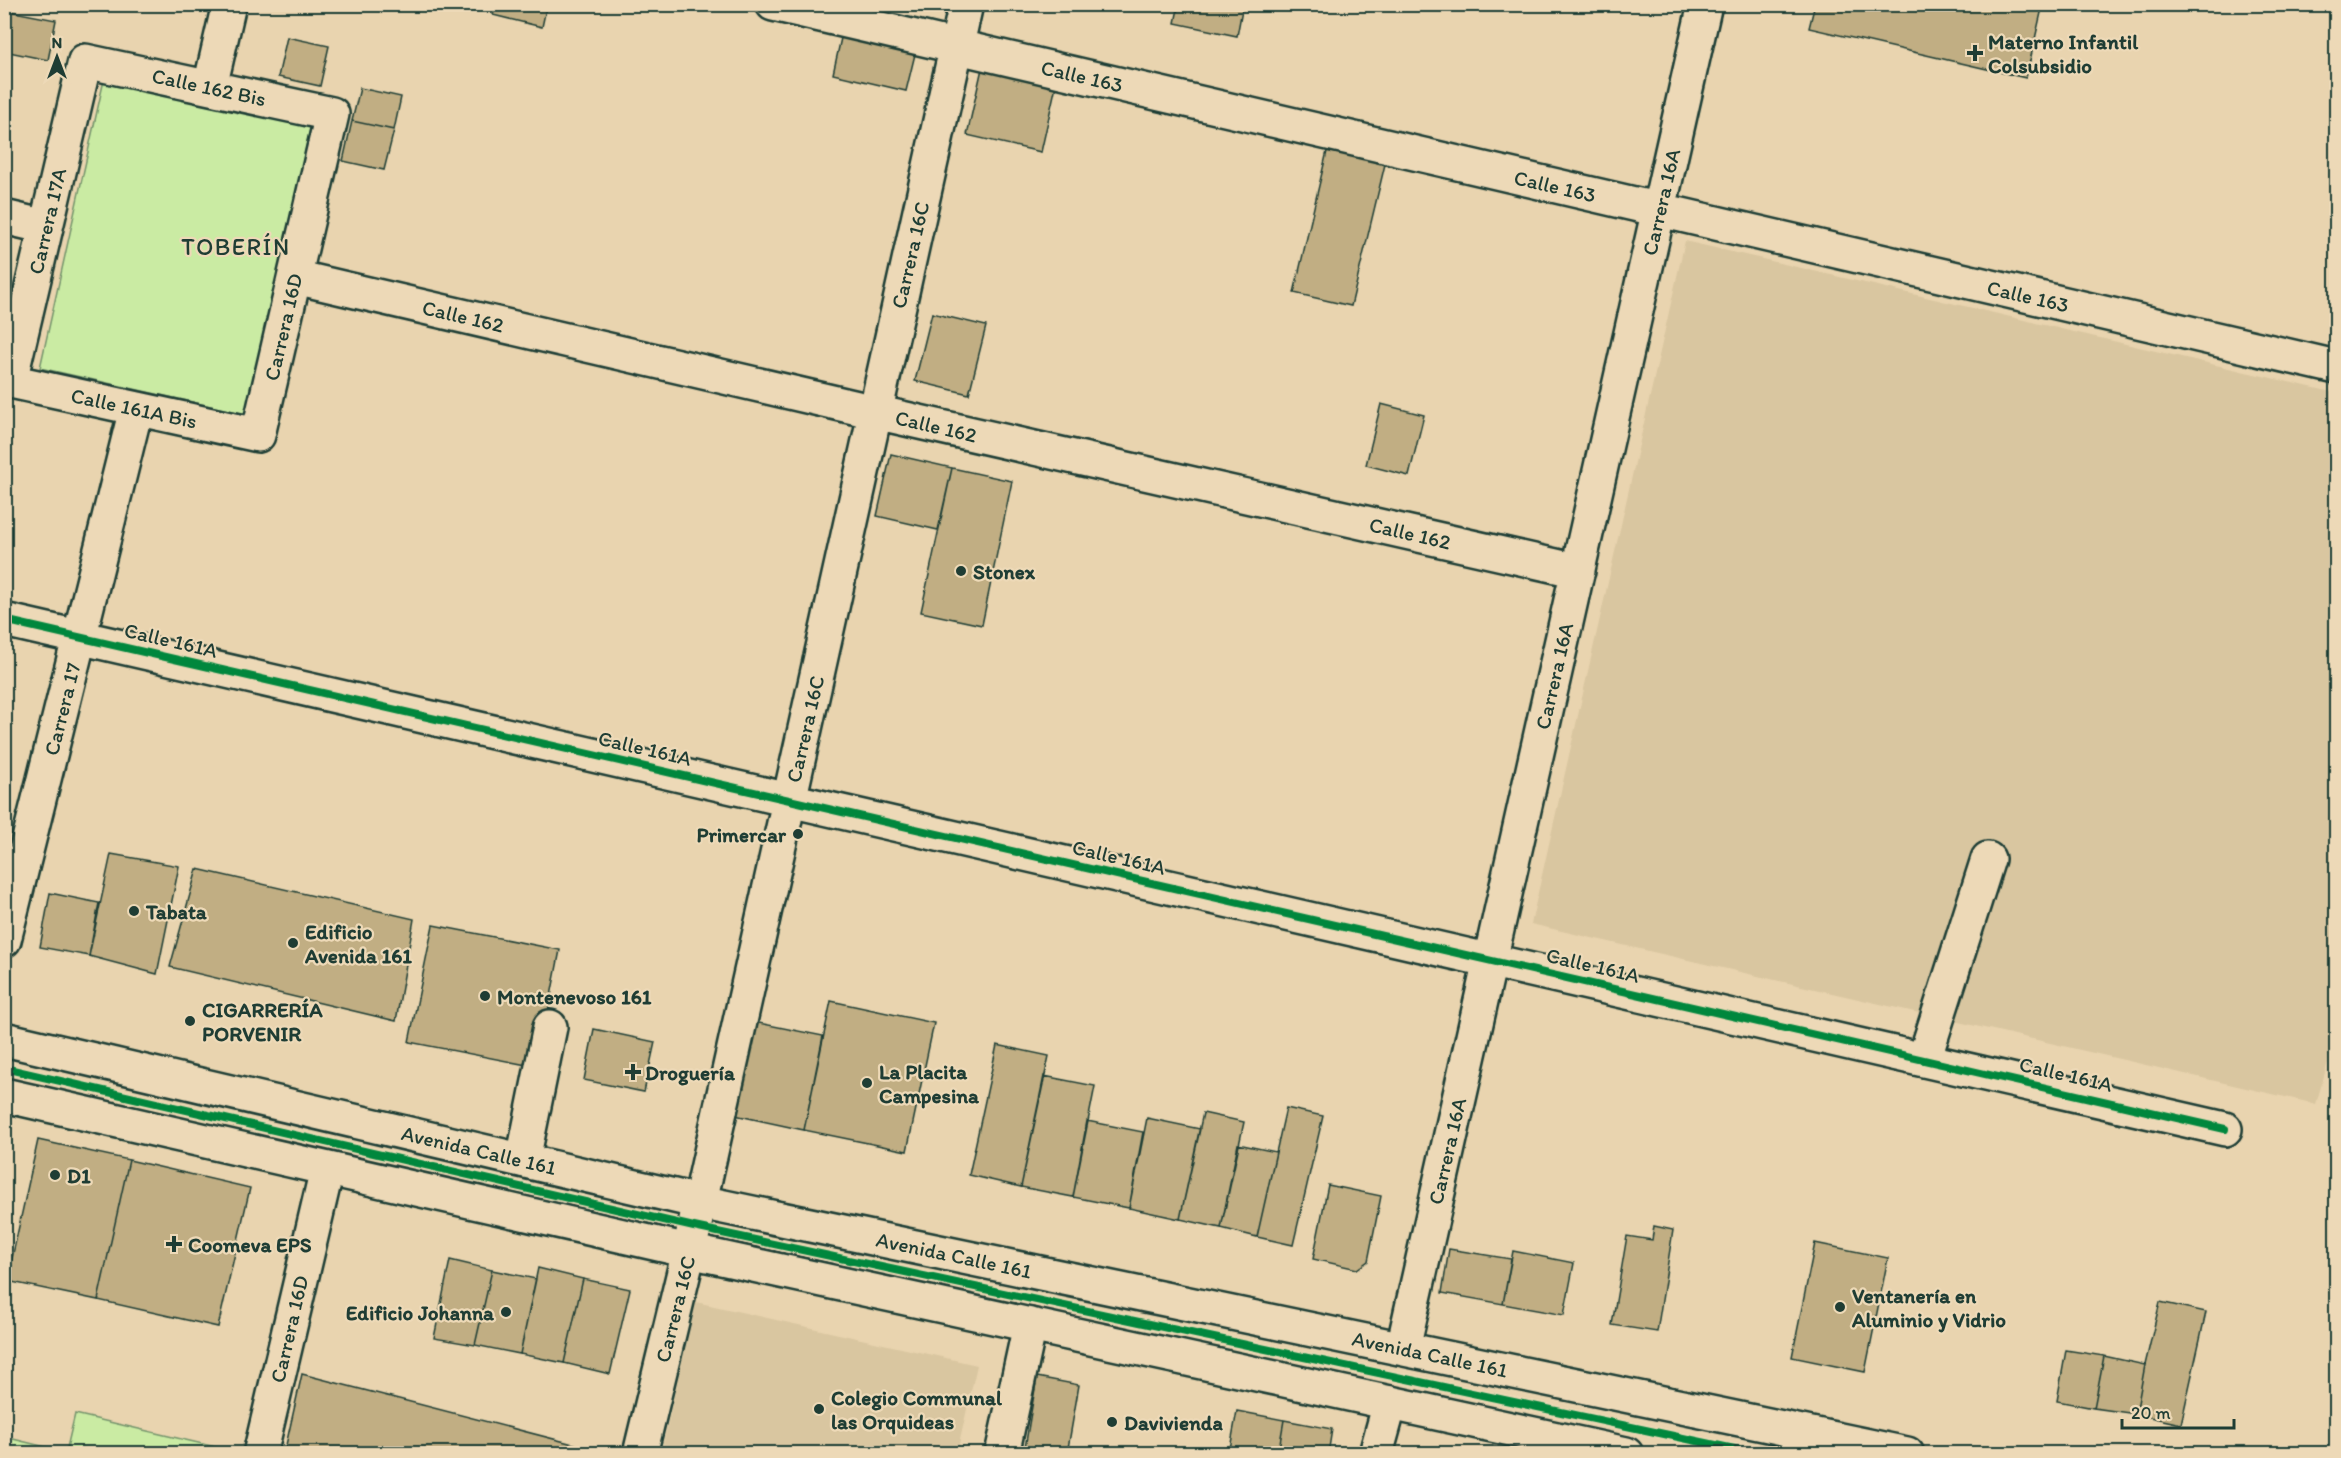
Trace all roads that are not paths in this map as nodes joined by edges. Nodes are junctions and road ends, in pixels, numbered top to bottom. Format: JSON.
{"nodes":[{"id":1,"x":230,"y":4,"type":"edge"},
{"id":2,"x":773,"y":4,"type":"edge"},
{"id":3,"x":966,"y":4,"type":"edge"},
{"id":4,"x":1705,"y":4,"type":"edge"},
{"id":5,"x":956,"y":47,"type":"junction"},
{"id":6,"x":85,"y":61,"type":"joint"},
{"id":7,"x":210,"y":87,"type":"junction"},
{"id":8,"x":332,"y":114,"type":"joint"},
{"id":9,"x":1659,"y":210,"type":"junction"},
{"id":10,"x":4,"y":217,"type":"edge"},
{"id":11,"x":46,"y":228,"type":"junction"},
{"id":12,"x":295,"y":277,"type":"junction"},
{"id":13,"x":2337,"y":367,"type":"edge"},
{"id":14,"x":10,"y":381,"type":"joint"},
{"id":15,"x":136,"y":409,"type":"junction"},
{"id":16,"x":875,"y":412,"type":"junction"},
{"id":17,"x":258,"y":435,"type":"joint"},
{"id":18,"x":1578,"y":571,"type":"junction"},
{"id":19,"x":4,"y":620,"type":"edge"},
{"id":20,"x":80,"y":638,"type":"junction"},
{"id":21,"x":789,"y":800,"type":"junction"},
{"id":22,"x":1988,"y":859,"type":"dead end"},
{"id":23,"x":4,"y":940,"type":"edge"},
{"id":24,"x":1490,"y":961,"type":"junction"},
{"id":25,"x":550,"y":1027,"type":"dead end"},
{"id":26,"x":4,"y":1039,"type":"edge"},
{"id":27,"x":1924,"y":1060,"type":"junction"},
{"id":28,"x":4,"y":1095,"type":"edge"},
{"id":29,"x":2225,"y":1129,"type":"dead end"},
{"id":30,"x":524,"y":1160,"type":"junction"},
{"id":31,"x":327,"y":1168,"type":"junction"},
{"id":32,"x":700,"y":1202,"type":"junction"},
{"id":33,"x":689,"y":1251,"type":"junction"},
{"id":34,"x":1030,"y":1325,"type":"junction"},
{"id":35,"x":1403,"y":1348,"type":"junction"},
{"id":36,"x":1390,"y":1402,"type":"junction"},
{"id":37,"x":260,"y":1454,"type":"edge"},
{"id":38,"x":640,"y":1454,"type":"edge"},
{"id":39,"x":1002,"y":1454,"type":"edge"},
{"id":40,"x":1376,"y":1454,"type":"edge"},
{"id":41,"x":1626,"y":1454,"type":"edge"},
{"id":42,"x":1907,"y":1454,"type":"edge"}],
"edges":[{"from":1,"to":7,"type":"street"},
{"from":2,"to":5,"type":"street","name":"Calle 163"},
{"from":3,"to":5,"type":"street","name":"Carrera 16C"},
{"from":4,"to":9,"type":"street","name":"Carrera 16A"},
{"from":5,"to":9,"type":"street","name":"Calle 163"},
{"from":5,"to":16,"type":"street","name":"Carrera 16C"},
{"from":6,"to":7,"type":"street","name":"Calle 162 Bis"},
{"from":6,"to":11,"type":"street","name":"Carrera 17A"},
{"from":7,"to":8,"type":"street","name":"Calle 162 Bis"},
{"from":8,"to":12,"type":"street","name":"Carrera 16D"},
{"from":9,"to":13,"type":"street","name":"Calle 163"},
{"from":9,"to":18,"type":"street","name":"Carrera 16A"},
{"from":10,"to":11,"type":"street"},
{"from":11,"to":14,"type":"street","name":"Carrera 17A"},
{"from":12,"to":16,"type":"street","name":"Calle 162"},
{"from":12,"to":17,"type":"street","name":"Carrera 16D"},
{"from":14,"to":15,"type":"street","name":"Calle 161A Bis"},
{"from":15,"to":17,"type":"street","name":"Calle 161A Bis"},
{"from":15,"to":20,"type":"street","name":"Carrera 17"},
{"from":16,"to":18,"type":"street","name":"Calle 162"},
{"from":16,"to":21,"type":"street","name":"Carrera 16C"},
{"from":18,"to":24,"type":"street","name":"Carrera 16A"},
{"from":19,"to":20,"type":"street","name":"Calle 161A"},
{"from":20,"to":21,"type":"street","name":"Calle 161A"},
{"from":20,"to":23,"type":"street","name":"Carrera 17"},
{"from":21,"to":24,"type":"street","name":"Calle 161A"},
{"from":21,"to":32,"type":"street","name":"Carrera 16C"},
{"from":22,"to":27,"type":"street"},
{"from":24,"to":27,"type":"street","name":"Calle 161A"},
{"from":24,"to":35,"type":"street","name":"Carrera 16A"},
{"from":25,"to":30,"type":"street"},
{"from":26,"to":30,"type":"street","name":"Avenida Calle 161"},
{"from":27,"to":29,"type":"street","name":"Calle 161A"},
{"from":28,"to":31,"type":"street"},
{"from":30,"to":32,"type":"street","name":"Avenida Calle 161"},
{"from":31,"to":33,"type":"street"},
{"from":31,"to":37,"type":"street","name":"Carrera 16D"},
{"from":32,"to":33,"type":"street","name":"Carrera 16C"},
{"from":32,"to":35,"type":"street","name":"Avenida Calle 161"},
{"from":33,"to":34,"type":"street"},
{"from":33,"to":38,"type":"street","name":"Carrera 16C"},
{"from":34,"to":36,"type":"street"},
{"from":34,"to":39,"type":"street"},
{"from":35,"to":42,"type":"street","name":"Avenida Calle 161"},
{"from":36,"to":40,"type":"street"},
{"from":36,"to":41,"type":"street"}]}
